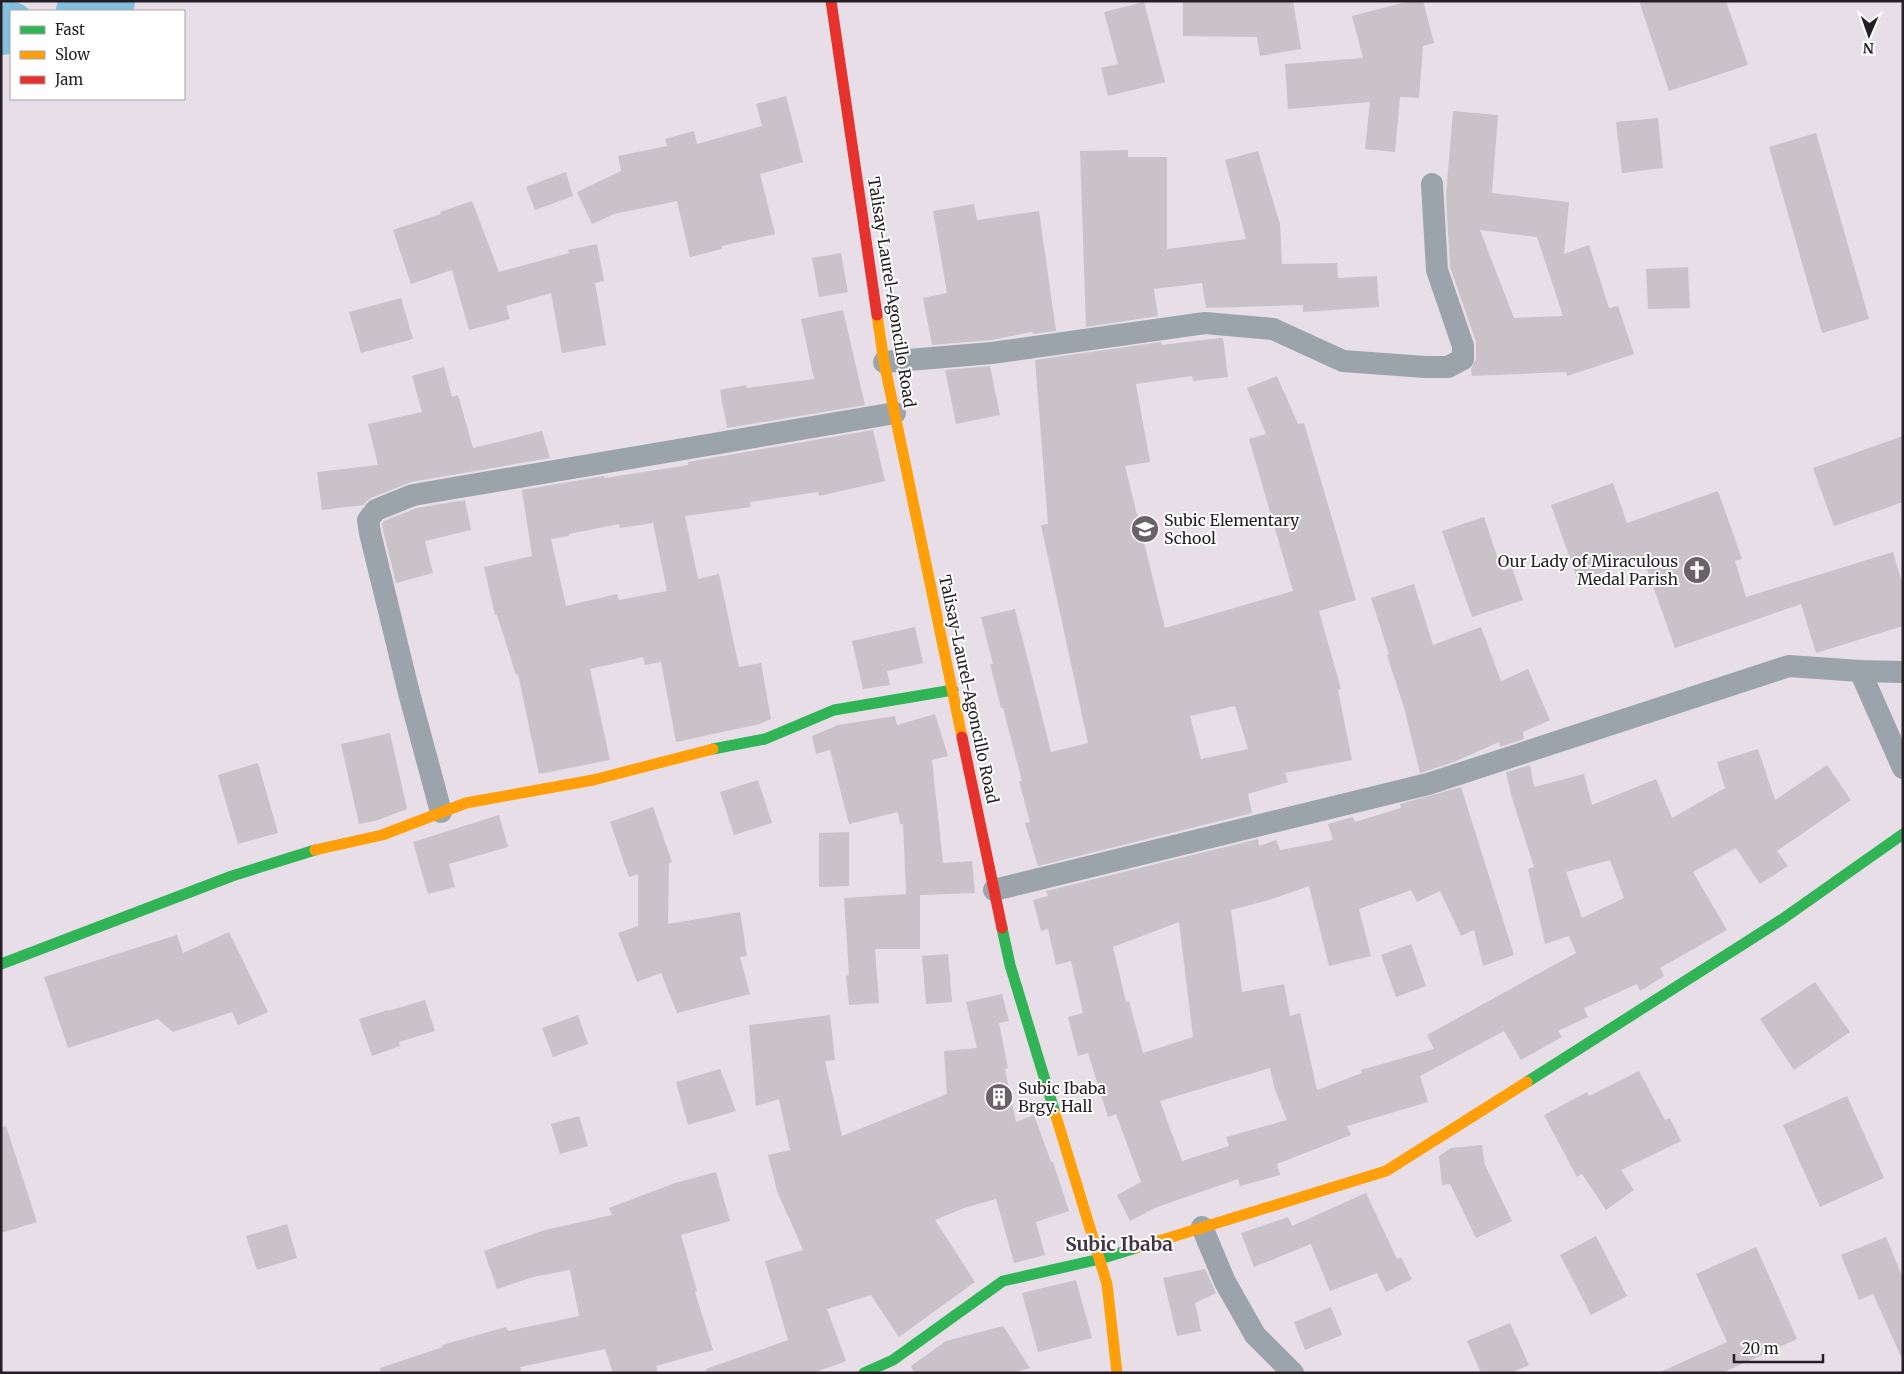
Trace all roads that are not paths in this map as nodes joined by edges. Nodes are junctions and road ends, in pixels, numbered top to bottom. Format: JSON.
{"nodes":[{"id":1,"x":831,"y":4,"type":"edge"},
{"id":2,"x":1432,"y":184,"type":"dead end"},
{"id":3,"x":884,"y":362,"type":"junction"},
{"id":4,"x":895,"y":413,"type":"junction"},
{"id":5,"x":1860,"y":671,"type":"junction"},
{"id":6,"x":1903,"y":672,"type":"edge"},
{"id":7,"x":953,"y":690,"type":"junction"},
{"id":8,"x":1903,"y":768,"type":"edge"},
{"id":9,"x":441,"y":812,"type":"junction"},
{"id":10,"x":1903,"y":834,"type":"edge"},
{"id":11,"x":994,"y":890,"type":"junction"},
{"id":12,"x":1,"y":964,"type":"edge"},
{"id":13,"x":1202,"y":1227,"type":"junction"},
{"id":14,"x":1100,"y":1259,"type":"junction"},
{"id":15,"x":864,"y":1373,"type":"edge"},
{"id":16,"x":1117,"y":1373,"type":"edge"},
{"id":17,"x":1293,"y":1373,"type":"edge"}],
"edges":[{"from":1,"to":3,"type":"street","name":"Talisay-Laurel-Agoncillo Road"},
{"from":2,"to":3,"type":"street"},
{"from":3,"to":4,"type":"street","name":"Talisay-Laurel-Agoncillo Road"},
{"from":4,"to":7,"type":"street","name":"Talisay-Laurel-Agoncillo Road"},
{"from":4,"to":9,"type":"street"},
{"from":5,"to":6,"type":"street"},
{"from":5,"to":8,"type":"street"},
{"from":5,"to":11,"type":"street"},
{"from":7,"to":9,"type":"street"},
{"from":7,"to":11,"type":"street","name":"Talisay-Laurel-Agoncillo Road"},
{"from":9,"to":12,"type":"street"},
{"from":10,"to":13,"type":"street"},
{"from":11,"to":14,"type":"street","name":"Talisay-Laurel-Agoncillo Road"},
{"from":13,"to":14,"type":"street"},
{"from":13,"to":17,"type":"street"},
{"from":14,"to":15,"type":"street"},
{"from":14,"to":16,"type":"street","name":"Talisay-Laurel-Agoncillo Road"}]}
